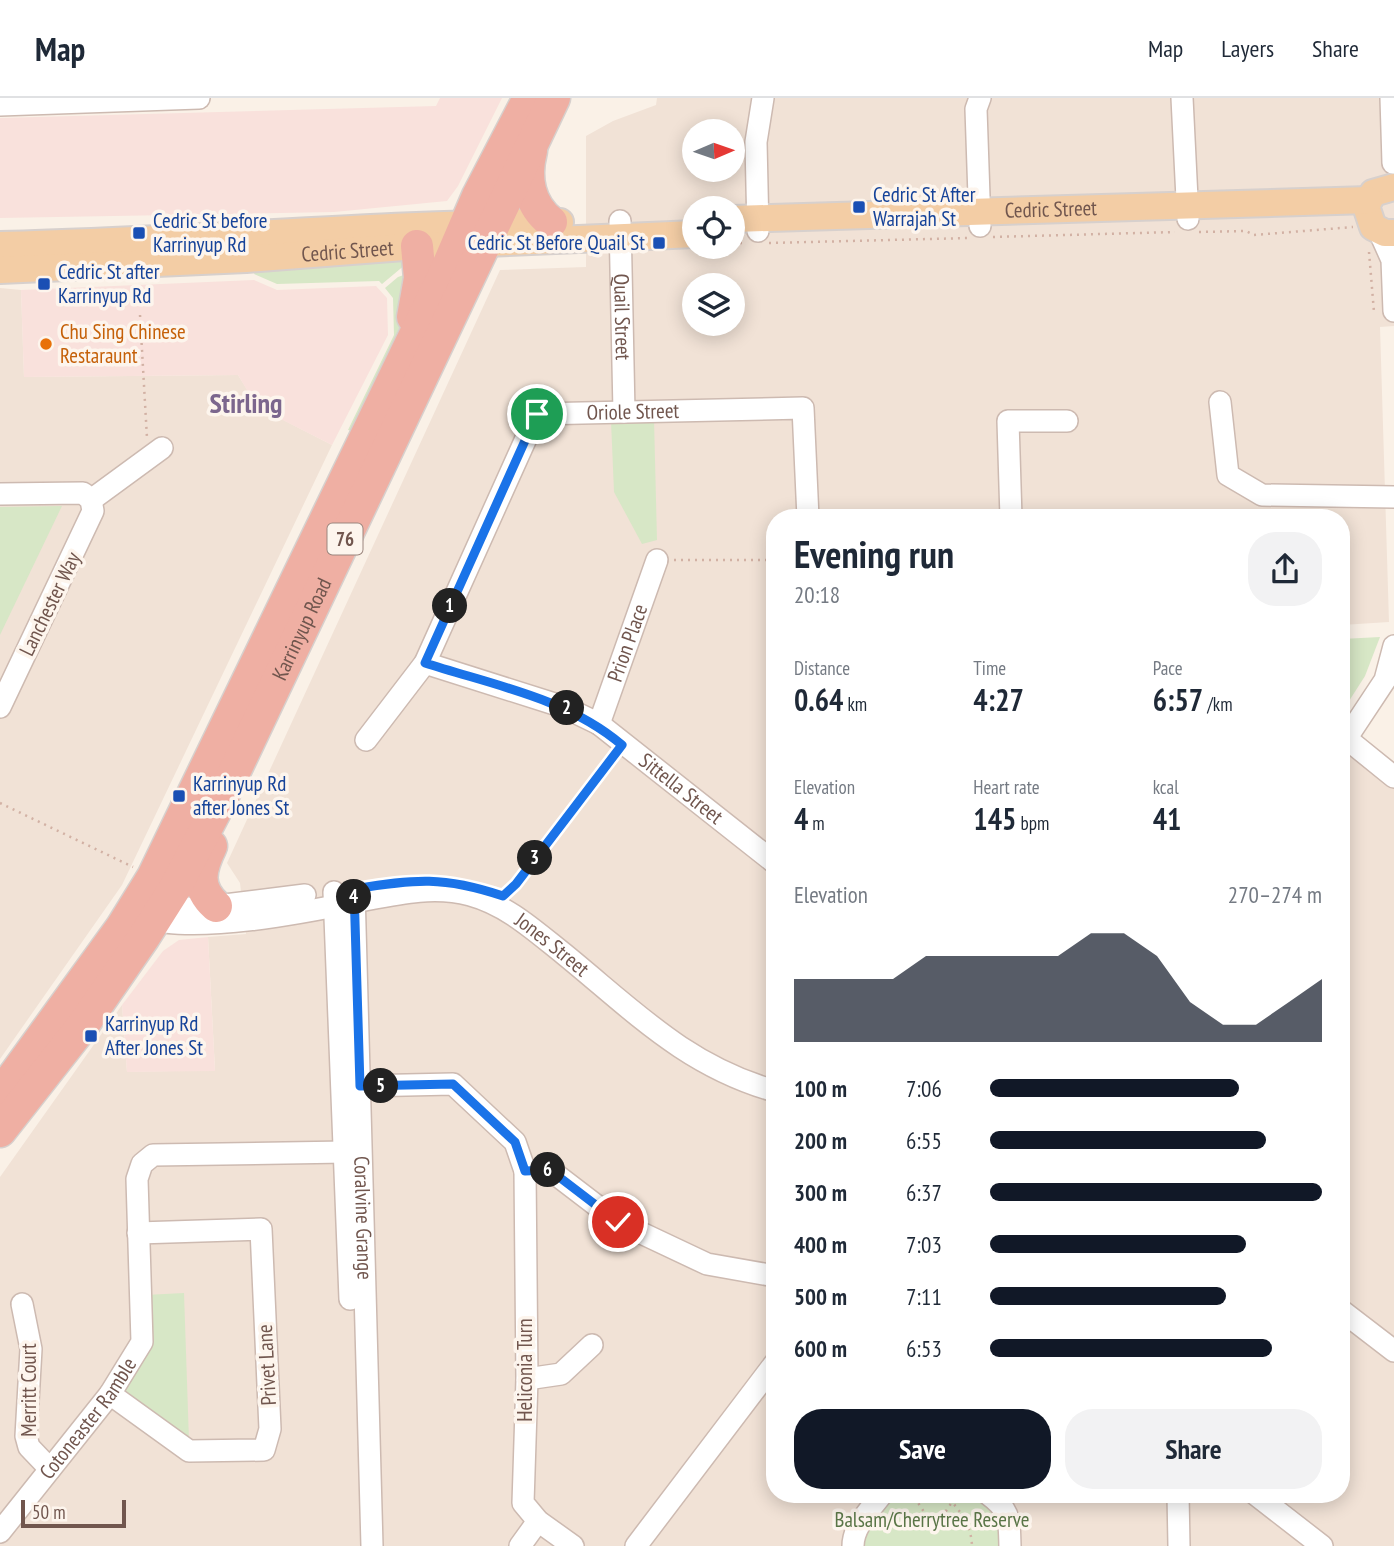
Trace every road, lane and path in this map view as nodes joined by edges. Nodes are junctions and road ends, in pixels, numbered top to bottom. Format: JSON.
{"nodes":[{"id":1,"x":199,"y":98,"type":"edge"},
{"id":2,"x":529,"y":98,"type":"edge"},
{"id":3,"x":554,"y":98,"type":"edge"},
{"id":4,"x":763,"y":98,"type":"edge"},
{"id":5,"x":980,"y":98,"type":"edge"},
{"id":6,"x":1182,"y":98,"type":"edge"},
{"id":7,"x":1391,"y":98,"type":"edge"},
{"id":8,"x":0,"y":105,"type":"edge"},
{"id":9,"x":536,"y":133,"type":"junction"},
{"id":10,"x":1393,"y":175,"type":"edge"},
{"id":11,"x":551,"y":222,"type":"junction"},
{"id":12,"x":682,"y":222,"type":"edge"},
{"id":13,"x":1188,"y":222,"type":"junction"},
{"id":14,"x":1373,"y":227,"type":"edge"},
{"id":15,"x":983,"y":228,"type":"junction"},
{"id":16,"x":620,"y":229,"type":"junction"},
{"id":17,"x":748,"y":231,"type":"edge"},
{"id":18,"x":475,"y":233,"type":"junction"},
{"id":19,"x":682,"y":233,"type":"edge"},
{"id":20,"x":0,"y":245,"type":"edge"},
{"id":21,"x":417,"y":246,"type":"junction"},
{"id":22,"x":246,"y":248,"type":"junction"},
{"id":23,"x":67,"y":256,"type":"junction"},
{"id":24,"x":1393,"y":257,"type":"edge"},
{"id":25,"x":0,"y":270,"type":"edge"},
{"id":26,"x":1384,"y":312,"type":"edge"},
{"id":27,"x":141,"y":316,"type":"dead end"},
{"id":28,"x":400,"y":366,"type":"junction"},
{"id":29,"x":1220,"y":402,"type":"dead end"},
{"id":30,"x":624,"y":412,"type":"junction"},
{"id":31,"x":1067,"y":421,"type":"dead end"},
{"id":32,"x":158,"y":451,"type":"joint"},
{"id":33,"x":0,"y":494,"type":"edge"},
{"id":34,"x":1394,"y":496,"type":"edge"},
{"id":35,"x":91,"y":500,"type":"junction"},
{"id":36,"x":807,"y":509,"type":"edge"},
{"id":37,"x":1011,"y":509,"type":"edge"},
{"id":38,"x":657,"y":560,"type":"joint"},
{"id":39,"x":766,"y":560,"type":"edge"},
{"id":40,"x":1394,"y":646,"type":"edge"},
{"id":41,"x":425,"y":663,"type":"junction"},
{"id":42,"x":0,"y":707,"type":"edge"},
{"id":43,"x":598,"y":724,"type":"junction"},
{"id":44,"x":1350,"y":733,"type":"edge"},
{"id":45,"x":366,"y":740,"type":"dead end"},
{"id":46,"x":622,"y":745,"type":"junction"},
{"id":47,"x":1350,"y":746,"type":"edge"},
{"id":48,"x":1394,"y":777,"type":"edge"},
{"id":49,"x":221,"y":800,"type":"junction"},
{"id":50,"x":0,"y":803,"type":"edge"},
{"id":51,"x":766,"y":856,"type":"edge"},
{"id":52,"x":503,"y":896,"type":"junction"},
{"id":53,"x":344,"y":897,"type":"junction"},
{"id":54,"x":147,"y":901,"type":"junction"},
{"id":55,"x":216,"y":906,"type":"junction"},
{"id":56,"x":766,"y":1073,"type":"edge"},
{"id":57,"x":360,"y":1086,"type":"junction"},
{"id":58,"x":766,"y":1088,"type":"edge"},
{"id":59,"x":0,"y":1095,"type":"edge"},
{"id":60,"x":0,"y":1131,"type":"edge"},
{"id":61,"x":346,"y":1152,"type":"junction"},
{"id":62,"x":525,"y":1171,"type":"junction"},
{"id":63,"x":138,"y":1233,"type":"junction"},
{"id":64,"x":766,"y":1274,"type":"edge"},
{"id":65,"x":22,"y":1304,"type":"dead end"},
{"id":66,"x":1350,"y":1317,"type":"edge"},
{"id":67,"x":1350,"y":1332,"type":"edge"},
{"id":68,"x":592,"y":1345,"type":"dead end"},
{"id":69,"x":1394,"y":1351,"type":"edge"},
{"id":70,"x":1394,"y":1365,"type":"edge"},
{"id":71,"x":766,"y":1375,"type":"edge"},
{"id":72,"x":527,"y":1379,"type":"junction"},
{"id":73,"x":110,"y":1394,"type":"junction"},
{"id":74,"x":50,"y":1469,"type":"junction"},
{"id":75,"x":875,"y":1503,"type":"edge"},
{"id":76,"x":919,"y":1503,"type":"edge"},
{"id":77,"x":951,"y":1503,"type":"edge"},
{"id":78,"x":953,"y":1503,"type":"edge"},
{"id":79,"x":1000,"y":1503,"type":"edge"},
{"id":80,"x":1178,"y":1503,"type":"edge"},
{"id":81,"x":1267,"y":1503,"type":"edge"},
{"id":82,"x":538,"y":1521,"type":"junction"},
{"id":83,"x":0,"y":1532,"type":"edge"},
{"id":84,"x":358,"y":1546,"type":"edge"},
{"id":85,"x":372,"y":1546,"type":"edge"},
{"id":86,"x":520,"y":1546,"type":"edge"},
{"id":87,"x":573,"y":1546,"type":"edge"},
{"id":88,"x":636,"y":1546,"type":"edge"},
{"id":89,"x":853,"y":1546,"type":"edge"},
{"id":90,"x":972,"y":1546,"type":"edge"},
{"id":91,"x":1010,"y":1546,"type":"edge"},
{"id":92,"x":1179,"y":1546,"type":"edge"},
{"id":93,"x":1322,"y":1546,"type":"edge"}],
"edges":[{"from":1,"to":8,"type":"street"},
{"from":2,"to":18,"type":"highway","name":"Karrinyup Road","number":"76"},
{"from":3,"to":9,"type":"highway","name":"Karrinyup Road","number":"76"},
{"from":4,"to":17,"type":"street"},
{"from":5,"to":15,"type":"street"},
{"from":6,"to":13,"type":"street"},
{"from":7,"to":10,"type":"street"},
{"from":9,"to":11,"type":"highway"},
{"from":9,"to":18,"type":"highway","name":"Karrinyup Road","number":"76"},
{"from":10,"to":14,"type":"main road"},
{"from":11,"to":16,"type":"main road","name":"Cedric Street"},
{"from":11,"to":18,"type":"main road","name":"Cedric Street"},
{"from":12,"to":16,"type":"main road","name":"Cedric Street"},
{"from":13,"to":14,"type":"main road","name":"Cedric Street"},
{"from":13,"to":14,"type":"path"},
{"from":13,"to":15,"type":"main road","name":"Cedric Street"},
{"from":13,"to":15,"type":"path"},
{"from":14,"to":24,"type":"street"},
{"from":14,"to":26,"type":"path"},
{"from":15,"to":17,"type":"main road","name":"Cedric Street"},
{"from":15,"to":17,"type":"path"},
{"from":16,"to":18,"type":"main road","name":"Cedric Street"},
{"from":16,"to":19,"type":"main road","name":"Cedric Street"},
{"from":16,"to":30,"type":"street","name":"Quail Street"},
{"from":18,"to":21,"type":"main road","name":"Cedric Street"},
{"from":18,"to":22,"type":"main road","name":"Cedric Street"},
{"from":18,"to":28,"type":"highway","name":"Karrinyup Road","number":"76"},
{"from":18,"to":49,"type":"highway","name":"Karrinyup Road","number":"76"},
{"from":20,"to":23,"type":"main road","name":"Cedric Street"},
{"from":21,"to":22,"type":"main road","name":"Cedric Street"},
{"from":21,"to":28,"type":"highway"},
{"from":22,"to":23,"type":"main road","name":"Cedric Street"},
{"from":23,"to":25,"type":"main road","name":"Cedric Street"},
{"from":24,"to":26,"type":"street"},
{"from":27,"to":32,"type":"path"},
{"from":28,"to":54,"type":"highway","name":"Karrinyup Road","number":"76"},
{"from":29,"to":34,"type":"street"},
{"from":30,"to":36,"type":"street","name":"Oriole Street"},
{"from":30,"to":41,"type":"street","name":"Oriole Street"},
{"from":31,"to":37,"type":"street"},
{"from":32,"to":35,"type":"street"},
{"from":33,"to":35,"type":"street"},
{"from":35,"to":42,"type":"street","name":"Lanchester Way"},
{"from":38,"to":39,"type":"path"},
{"from":38,"to":43,"type":"street","name":"Prion Place"},
{"from":40,"to":44,"type":"street"},
{"from":41,"to":43,"type":"street","name":"Sittella Street"},
{"from":41,"to":45,"type":"street","name":"Oriole Street"},
{"from":43,"to":46,"type":"street","name":"Sittella Street"},
{"from":46,"to":51,"type":"street","name":"Sittella Street"},
{"from":46,"to":52,"type":"path"},
{"from":47,"to":48,"type":"street"},
{"from":49,"to":54,"type":"highway","name":"Karrinyup Road","number":"76"},
{"from":49,"to":55,"type":"highway"},
{"from":50,"to":54,"type":"path"},
{"from":52,"to":53,"type":"street","name":"Jones Street"},
{"from":52,"to":56,"type":"street","name":"Jones Street"},
{"from":53,"to":54,"type":"street","name":"Jones Street"},
{"from":53,"to":55,"type":"street","name":"Jones Street"},
{"from":53,"to":57,"type":"street","name":"Coralvine Grange"},
{"from":53,"to":58,"type":"street","name":"Jones Street"},
{"from":53,"to":61,"type":"street","name":"Coralvine Grange"},
{"from":54,"to":55,"type":"street","name":"Jones Street"},
{"from":54,"to":59,"type":"highway","name":"Karrinyup Road","number":"76"},
{"from":54,"to":60,"type":"highway","name":"Karrinyup Road","number":"76"},
{"from":57,"to":62,"type":"street"},
{"from":57,"to":85,"type":"street","name":"Coralvine Grange"},
{"from":61,"to":63,"type":"street","name":"Cotoneaster Ramble"},
{"from":61,"to":84,"type":"street","name":"Coralvine Grange"},
{"from":62,"to":64,"type":"street"},
{"from":62,"to":72,"type":"street","name":"Heliconia Turn"},
{"from":63,"to":73,"type":"street","name":"Cotoneaster Ramble"},
{"from":63,"to":73,"type":"street","name":"Privet Lane"},
{"from":65,"to":74,"type":"street","name":"Merritt Court"},
{"from":66,"to":69,"type":"street"},
{"from":67,"to":70,"type":"street"},
{"from":68,"to":72,"type":"street"},
{"from":71,"to":88,"type":"street"},
{"from":72,"to":82,"type":"street","name":"Heliconia Turn"},
{"from":73,"to":74,"type":"street","name":"Cotoneaster Ramble"},
{"from":74,"to":83,"type":"street","name":"Cotoneaster Ramble"},
{"from":75,"to":89,"type":"street"},
{"from":76,"to":77,"type":"path"},
{"from":78,"to":90,"type":"path"},
{"from":79,"to":91,"type":"street"},
{"from":80,"to":92,"type":"street"},
{"from":81,"to":93,"type":"street"},
{"from":82,"to":86,"type":"street"},
{"from":82,"to":87,"type":"street","name":"Heliconia Turn"}]}
